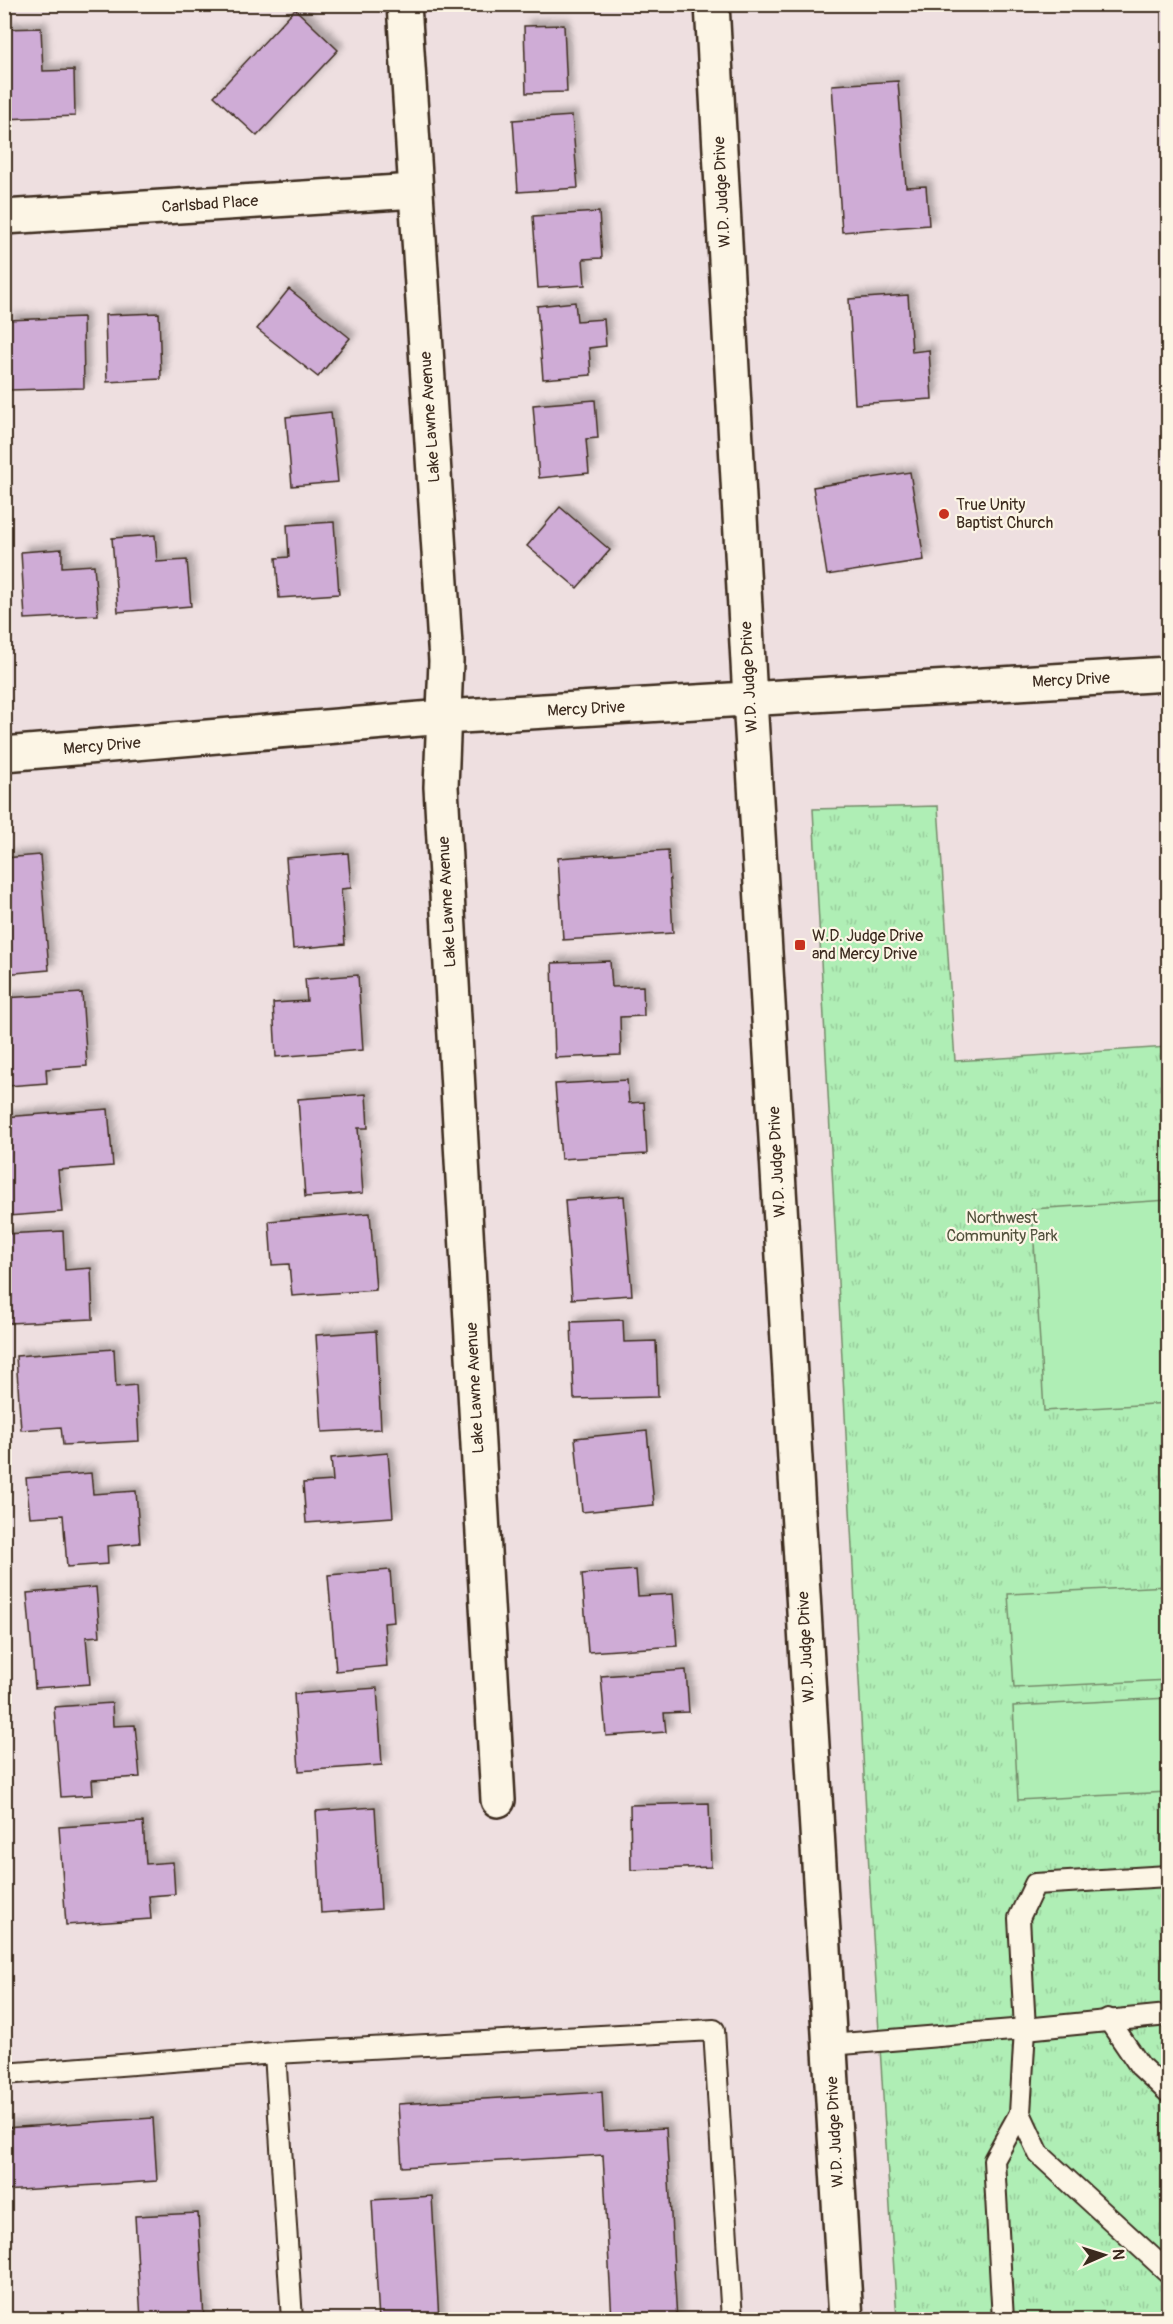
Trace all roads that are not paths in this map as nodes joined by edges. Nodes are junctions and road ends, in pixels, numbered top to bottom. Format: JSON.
{"nodes":[{"id":1,"x":404,"y":4,"type":"edge"},
{"id":2,"x":712,"y":4,"type":"edge"},
{"id":3,"x":415,"y":191,"type":"junction"},
{"id":4,"x":4,"y":217,"type":"edge"},
{"id":5,"x":1168,"y":674,"type":"edge"},
{"id":6,"x":750,"y":699,"type":"junction"},
{"id":7,"x":444,"y":717,"type":"junction"},
{"id":8,"x":4,"y":754,"type":"edge"},
{"id":9,"x":498,"y":1800,"type":"dead end"},
{"id":10,"x":1168,"y":1876,"type":"edge"},
{"id":11,"x":1168,"y":2015,"type":"edge"},
{"id":12,"x":1108,"y":2019,"type":"junction"},
{"id":13,"x":1024,"y":2029,"type":"junction"},
{"id":14,"x":830,"y":2045,"type":"junction"},
{"id":15,"x":274,"y":2053,"type":"junction"},
{"id":16,"x":4,"y":2074,"type":"edge"},
{"id":17,"x":1168,"y":2092,"type":"edge"},
{"id":18,"x":1020,"y":2113,"type":"junction"},
{"id":19,"x":1168,"y":2272,"type":"edge"},
{"id":20,"x":292,"y":2319,"type":"edge"},
{"id":21,"x":732,"y":2319,"type":"edge"},
{"id":22,"x":846,"y":2319,"type":"edge"},
{"id":23,"x":1003,"y":2319,"type":"edge"}],
"edges":[{"from":1,"to":3,"type":"street","name":"Lake Lawne Avenue"},
{"from":2,"to":6,"type":"street","name":"W.D. Judge Drive"},
{"from":3,"to":4,"type":"street","name":"Carlsbad Place"},
{"from":3,"to":7,"type":"street","name":"Lake Lawne Avenue"},
{"from":5,"to":6,"type":"street","name":"Mercy Drive"},
{"from":6,"to":7,"type":"street","name":"Mercy Drive"},
{"from":6,"to":14,"type":"street","name":"W.D. Judge Drive"},
{"from":7,"to":8,"type":"street","name":"Mercy Drive"},
{"from":7,"to":9,"type":"street","name":"Lake Lawne Avenue"},
{"from":10,"to":13,"type":"lane"},
{"from":11,"to":12,"type":"lane"},
{"from":12,"to":13,"type":"lane"},
{"from":12,"to":17,"type":"lane"},
{"from":13,"to":14,"type":"lane"},
{"from":13,"to":18,"type":"lane"},
{"from":14,"to":22,"type":"street","name":"W.D. Judge Drive"},
{"from":15,"to":16,"type":"lane"},
{"from":15,"to":20,"type":"lane"},
{"from":15,"to":21,"type":"lane"},
{"from":18,"to":19,"type":"lane"},
{"from":18,"to":23,"type":"lane"}]}
